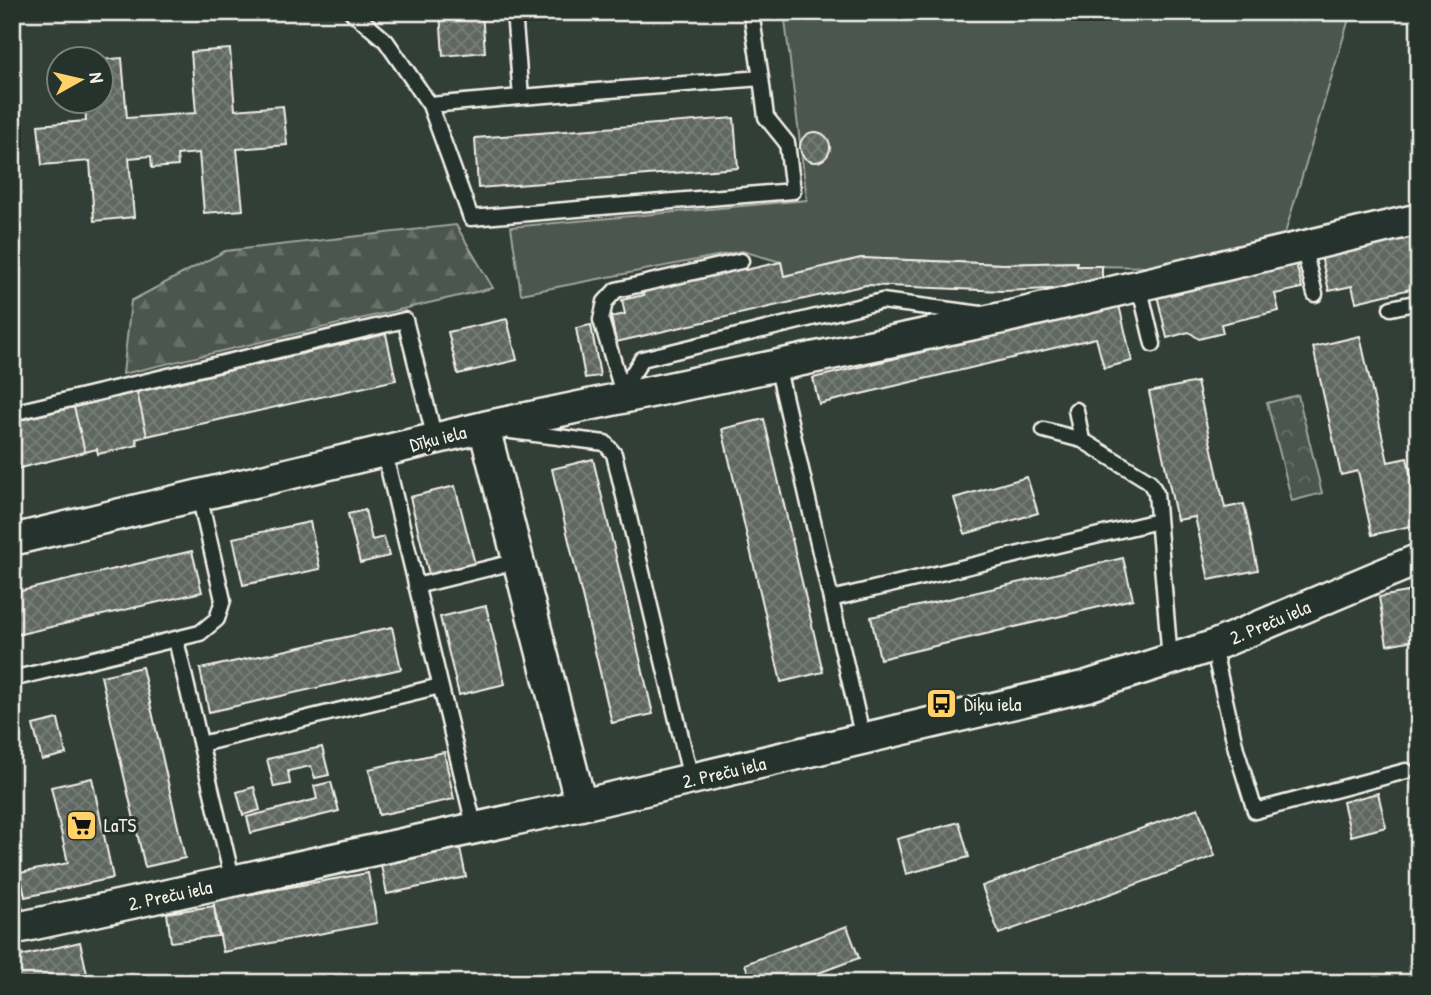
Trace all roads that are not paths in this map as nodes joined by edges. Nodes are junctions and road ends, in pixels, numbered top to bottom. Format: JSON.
{"nodes":[{"id":1,"x":352,"y":12,"type":"edge"},
{"id":2,"x":513,"y":12,"type":"edge"},
{"id":3,"x":751,"y":12,"type":"edge"},
{"id":4,"x":761,"y":78,"type":"junction"},
{"id":5,"x":521,"y":97,"type":"junction"},
{"id":6,"x":430,"y":104,"type":"junction"},
{"id":7,"x":1419,"y":219,"type":"edge"},
{"id":8,"x":1303,"y":246,"type":"junction"},
{"id":9,"x":741,"y":261,"type":"dead end"},
{"id":10,"x":1139,"y":285,"type":"junction"},
{"id":11,"x":1315,"y":294,"type":"dead end"},
{"id":12,"x":1419,"y":302,"type":"edge"},
{"id":13,"x":1391,"y":308,"type":"dead end"},
{"id":14,"x":1007,"y":317,"type":"junction"},
{"id":15,"x":1153,"y":344,"type":"dead end"},
{"id":16,"x":777,"y":365,"type":"junction"},
{"id":17,"x":619,"y":394,"type":"junction"},
{"id":18,"x":1076,"y":410,"type":"dead end"},
{"id":19,"x":12,"y":414,"type":"edge"},
{"id":20,"x":484,"y":427,"type":"junction"},
{"id":21,"x":1044,"y":430,"type":"dead end"},
{"id":22,"x":435,"y":439,"type":"junction"},
{"id":23,"x":1082,"y":440,"type":"junction"},
{"id":24,"x":384,"y":451,"type":"junction"},
{"id":25,"x":199,"y":495,"type":"junction"},
{"id":26,"x":1158,"y":521,"type":"junction"},
{"id":27,"x":12,"y":540,"type":"edge"},
{"id":28,"x":1419,"y":559,"type":"edge"},
{"id":29,"x":518,"y":561,"type":"junction"},
{"id":30,"x":416,"y":586,"type":"junction"},
{"id":31,"x":831,"y":599,"type":"junction"},
{"id":32,"x":176,"y":640,"type":"junction"},
{"id":33,"x":1213,"y":646,"type":"junction"},
{"id":34,"x":1170,"y":660,"type":"junction"},
{"id":35,"x":12,"y":679,"type":"edge"},
{"id":36,"x":440,"y":686,"type":"junction"},
{"id":37,"x":863,"y":739,"type":"junction"},
{"id":38,"x":201,"y":744,"type":"junction"},
{"id":39,"x":1406,"y":771,"type":"dead end"},
{"id":40,"x":691,"y":779,"type":"junction"},
{"id":41,"x":581,"y":805,"type":"junction"},
{"id":42,"x":475,"y":829,"type":"junction"},
{"id":43,"x":233,"y":882,"type":"junction"},
{"id":44,"x":15,"y":920,"type":"edge"}],
"edges":[{"from":1,"to":6,"type":"lane"},
{"from":2,"to":5,"type":"lane"},
{"from":3,"to":4,"type":"lane"},
{"from":4,"to":5,"type":"lane"},
{"from":4,"to":6,"type":"lane"},
{"from":5,"to":6,"type":"lane"},
{"from":7,"to":8,"type":"street"},
{"from":8,"to":10,"type":"street"},
{"from":8,"to":11,"type":"lane"},
{"from":9,"to":17,"type":"lane"},
{"from":10,"to":14,"type":"street"},
{"from":10,"to":15,"type":"lane"},
{"from":12,"to":13,"type":"lane"},
{"from":14,"to":16,"type":"street"},
{"from":14,"to":17,"type":"lane"},
{"from":16,"to":17,"type":"street"},
{"from":16,"to":31,"type":"lane"},
{"from":17,"to":20,"type":"street"},
{"from":18,"to":23,"type":"lane"},
{"from":19,"to":22,"type":"lane"},
{"from":20,"to":22,"type":"street","name":"Dīķu iela"},
{"from":20,"to":29,"type":"street","name":"Dīķu iela"},
{"from":20,"to":40,"type":"lane"},
{"from":21,"to":23,"type":"lane"},
{"from":22,"to":24,"type":"street","name":"Dīķu iela"},
{"from":23,"to":26,"type":"lane"},
{"from":24,"to":25,"type":"street","name":"Dīķu iela"},
{"from":24,"to":30,"type":"lane"},
{"from":25,"to":27,"type":"street","name":"Dīķu iela"},
{"from":25,"to":32,"type":"lane"},
{"from":26,"to":31,"type":"lane"},
{"from":26,"to":34,"type":"lane"},
{"from":28,"to":33,"type":"street","name":"2. Preču iela"},
{"from":29,"to":30,"type":"lane"},
{"from":29,"to":41,"type":"street","name":"Dīķu iela"},
{"from":30,"to":36,"type":"lane"},
{"from":31,"to":37,"type":"lane"},
{"from":32,"to":35,"type":"lane"},
{"from":32,"to":38,"type":"lane"},
{"from":33,"to":34,"type":"street","name":"2. Preču iela"},
{"from":33,"to":39,"type":"lane"},
{"from":34,"to":37,"type":"street","name":"2. Preču iela"},
{"from":36,"to":38,"type":"lane"},
{"from":36,"to":42,"type":"lane"},
{"from":37,"to":40,"type":"street","name":"2. Preču iela"},
{"from":38,"to":43,"type":"lane"},
{"from":40,"to":41,"type":"street","name":"2. Preču iela"},
{"from":41,"to":42,"type":"street","name":"2. Preču iela"},
{"from":42,"to":43,"type":"street","name":"2. Preču iela"},
{"from":43,"to":44,"type":"street","name":"2. Preču iela"}]}
